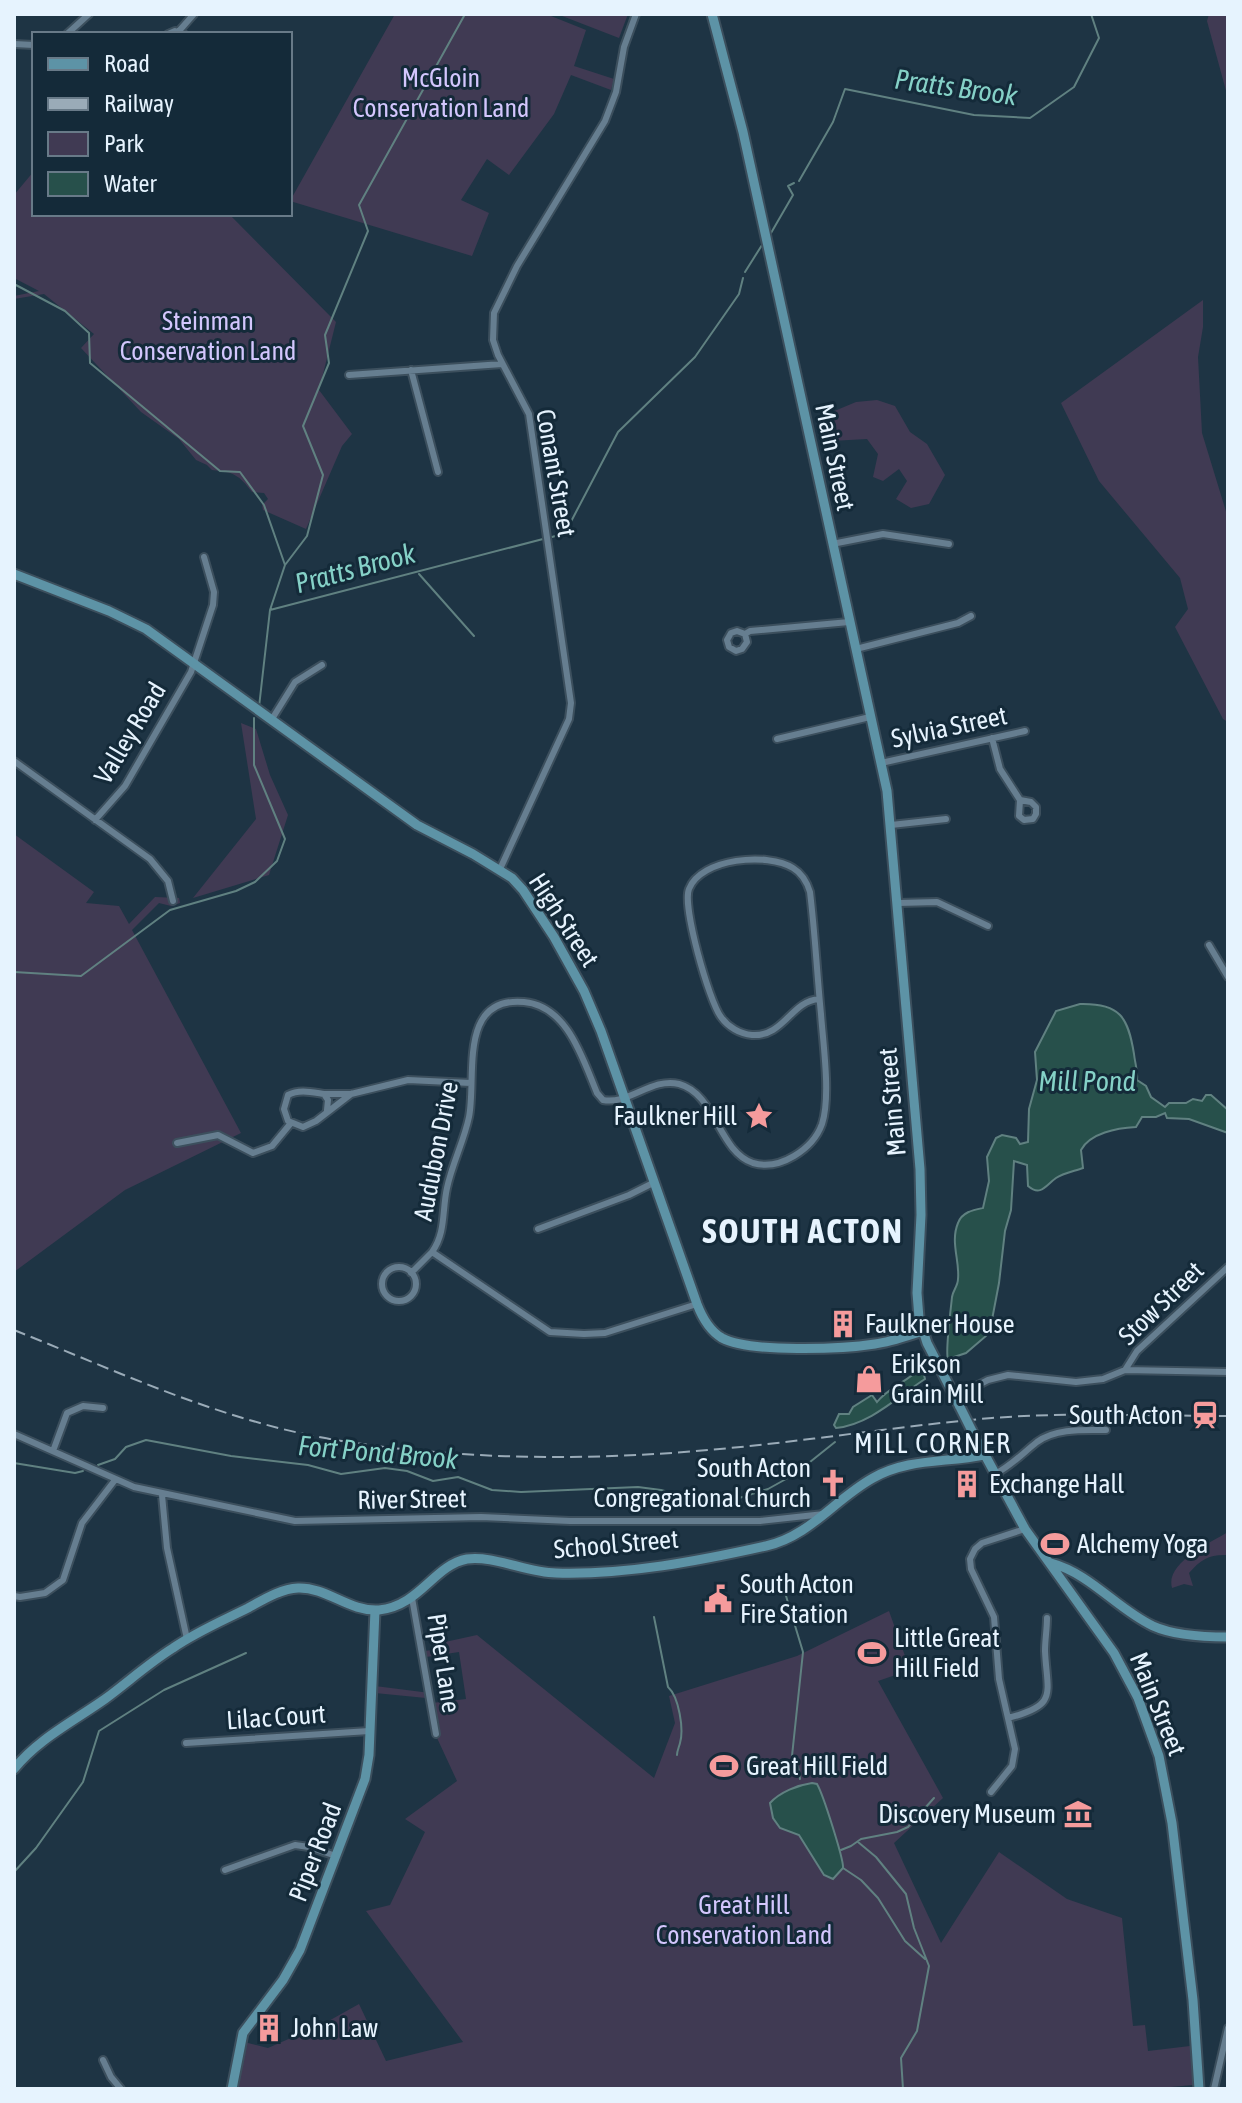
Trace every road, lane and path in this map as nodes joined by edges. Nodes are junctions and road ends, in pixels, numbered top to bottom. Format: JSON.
{"nodes":[{"id":1,"x":89,"y":14,"type":"edge"},
{"id":2,"x":194,"y":14,"type":"edge"},
{"id":3,"x":636,"y":14,"type":"edge"},
{"id":4,"x":712,"y":14,"type":"edge"},
{"id":5,"x":69,"y":32,"type":"edge"},
{"id":6,"x":183,"y":32,"type":"edge"},
{"id":7,"x":502,"y":364,"type":"junction"},
{"id":8,"x":411,"y":370,"type":"junction"},
{"id":9,"x":349,"y":375,"type":"dead end"},
{"id":10,"x":438,"y":472,"type":"dead end"},
{"id":11,"x":832,"y":544,"type":"junction"},
{"id":12,"x":949,"y":544,"type":"dead end"},
{"id":13,"x":204,"y":557,"type":"dead end"},
{"id":14,"x":14,"y":574,"type":"edge"},
{"id":15,"x":971,"y":616,"type":"dead end"},
{"id":16,"x":849,"y":622,"type":"junction"},
{"id":17,"x":745,"y":634,"type":"dead end"},
{"id":18,"x":855,"y":649,"type":"junction"},
{"id":19,"x":194,"y":663,"type":"junction"},
{"id":20,"x":322,"y":665,"type":"dead end"},
{"id":21,"x":870,"y":717,"type":"junction"},
{"id":22,"x":272,"y":719,"type":"junction"},
{"id":23,"x":1025,"y":731,"type":"dead end"},
{"id":24,"x":992,"y":738,"type":"junction"},
{"id":25,"x":777,"y":739,"type":"dead end"},
{"id":26,"x":14,"y":761,"type":"edge"},
{"id":27,"x":881,"y":763,"type":"junction"},
{"id":28,"x":1020,"y":800,"type":"dead end"},
{"id":29,"x":946,"y":819,"type":"dead end"},
{"id":30,"x":95,"y":820,"type":"junction"},
{"id":31,"x":891,"y":825,"type":"junction"},
{"id":32,"x":500,"y":869,"type":"junction"},
{"id":33,"x":173,"y":901,"type":"dead end"},
{"id":34,"x":898,"y":903,"type":"junction"},
{"id":35,"x":988,"y":926,"type":"dead end"},
{"id":36,"x":1209,"y":945,"type":"dead end"},
{"id":37,"x":1228,"y":977,"type":"edge"},
{"id":38,"x":819,"y":999,"type":"junction"},
{"id":39,"x":471,"y":1083,"type":"junction"},
{"id":40,"x":324,"y":1094,"type":"junction"},
{"id":41,"x":351,"y":1094,"type":"junction"},
{"id":42,"x":625,"y":1096,"type":"junction"},
{"id":43,"x":327,"y":1110,"type":"junction"},
{"id":44,"x":291,"y":1123,"type":"junction"},
{"id":45,"x":177,"y":1143,"type":"dead end"},
{"id":46,"x":655,"y":1182,"type":"junction"},
{"id":47,"x":538,"y":1229,"type":"dead end"},
{"id":48,"x":432,"y":1252,"type":"junction"},
{"id":49,"x":1228,"y":1267,"type":"edge"},
{"id":50,"x":411,"y":1273,"type":"junction"},
{"id":51,"x":697,"y":1304,"type":"junction"},
{"id":52,"x":923,"y":1331,"type":"junction"},
{"id":53,"x":1125,"y":1370,"type":"junction"},
{"id":54,"x":1228,"y":1372,"type":"edge"},
{"id":55,"x":957,"y":1402,"type":"junction"},
{"id":56,"x":103,"y":1408,"type":"dead end"},
{"id":57,"x":1106,"y":1430,"type":"dead end"},
{"id":58,"x":14,"y":1434,"type":"edge"},
{"id":59,"x":53,"y":1451,"type":"junction"},
{"id":60,"x":984,"y":1455,"type":"junction"},
{"id":61,"x":995,"y":1475,"type":"junction"},
{"id":62,"x":115,"y":1480,"type":"junction"},
{"id":63,"x":162,"y":1495,"type":"junction"},
{"id":64,"x":824,"y":1514,"type":"junction"},
{"id":65,"x":1025,"y":1529,"type":"junction"},
{"id":66,"x":1050,"y":1562,"type":"junction"},
{"id":67,"x":14,"y":1596,"type":"edge"},
{"id":68,"x":412,"y":1598,"type":"junction"},
{"id":69,"x":375,"y":1610,"type":"junction"},
{"id":70,"x":1047,"y":1618,"type":"dead end"},
{"id":71,"x":1228,"y":1638,"type":"edge"},
{"id":72,"x":187,"y":1639,"type":"junction"},
{"id":73,"x":1008,"y":1718,"type":"junction"},
{"id":74,"x":369,"y":1731,"type":"junction"},
{"id":75,"x":436,"y":1734,"type":"dead end"},
{"id":76,"x":186,"y":1743,"type":"dead end"},
{"id":77,"x":14,"y":1769,"type":"edge"},
{"id":78,"x":991,"y":1792,"type":"dead end"},
{"id":79,"x":336,"y":1856,"type":"junction"},
{"id":80,"x":225,"y":1870,"type":"dead end"},
{"id":81,"x":1228,"y":2028,"type":"edge"},
{"id":82,"x":103,"y":2060,"type":"dead end"},
{"id":83,"x":1217,"y":2077,"type":"junction"},
{"id":84,"x":1198,"y":2078,"type":"junction"},
{"id":85,"x":121,"y":2089,"type":"edge"},
{"id":86,"x":232,"y":2089,"type":"edge"},
{"id":87,"x":1199,"y":2089,"type":"edge"},
{"id":88,"x":1214,"y":2089,"type":"edge"}],
"edges":[{"from":1,"to":5,"type":"street"},
{"from":2,"to":6,"type":"street"},
{"from":3,"to":7,"type":"street","name":"Conant Street"},
{"from":4,"to":11,"type":"street","name":"Main Street"},
{"from":7,"to":8,"type":"street"},
{"from":7,"to":32,"type":"street","name":"Conant Street"},
{"from":8,"to":9,"type":"street"},
{"from":8,"to":10,"type":"street"},
{"from":11,"to":12,"type":"street"},
{"from":11,"to":16,"type":"street","name":"Main Street"},
{"from":13,"to":19,"type":"street","name":"Valley Road"},
{"from":14,"to":19,"type":"street","name":"High Street"},
{"from":15,"to":18,"type":"street"},
{"from":16,"to":17,"type":"street"},
{"from":16,"to":18,"type":"street","name":"Main Street"},
{"from":18,"to":21,"type":"street","name":"Main Street"},
{"from":19,"to":22,"type":"street","name":"High Street"},
{"from":19,"to":30,"type":"street","name":"Valley Road"},
{"from":20,"to":22,"type":"street"},
{"from":21,"to":25,"type":"street"},
{"from":21,"to":27,"type":"street","name":"Main Street"},
{"from":22,"to":32,"type":"street","name":"High Street"},
{"from":23,"to":24,"type":"street","name":"Sylvia Street"},
{"from":24,"to":27,"type":"street","name":"Sylvia Street"},
{"from":24,"to":28,"type":"street"},
{"from":26,"to":30,"type":"street"},
{"from":27,"to":31,"type":"street","name":"Main Street"},
{"from":29,"to":31,"type":"street"},
{"from":30,"to":33,"type":"street"},
{"from":31,"to":34,"type":"street","name":"Main Street"},
{"from":32,"to":42,"type":"street","name":"High Street"},
{"from":34,"to":35,"type":"street"},
{"from":34,"to":52,"type":"street","name":"Main Street"},
{"from":36,"to":37,"type":"street"},
{"from":38,"to":38,"type":"street"},
{"from":38,"to":42,"type":"street"},
{"from":39,"to":41,"type":"street"},
{"from":39,"to":42,"type":"street","name":"Audubon Drive"},
{"from":39,"to":48,"type":"street","name":"Audubon Drive"},
{"from":40,"to":41,"type":"street"},
{"from":40,"to":43,"type":"street"},
{"from":40,"to":44,"type":"street"},
{"from":41,"to":43,"type":"street"},
{"from":42,"to":46,"type":"street","name":"High Street"},
{"from":43,"to":44,"type":"street"},
{"from":44,"to":45,"type":"street"},
{"from":46,"to":47,"type":"street"},
{"from":46,"to":51,"type":"street","name":"High Street"},
{"from":48,"to":50,"type":"street","name":"Audubon Drive"},
{"from":48,"to":51,"type":"street","name":"Audubon Drive"},
{"from":49,"to":53,"type":"street","name":"Stow Street"},
{"from":50,"to":50,"type":"street","name":"Audubon Drive"},
{"from":51,"to":52,"type":"street","name":"High Street"},
{"from":52,"to":55,"type":"street","name":"Main Street"},
{"from":53,"to":54,"type":"street"},
{"from":53,"to":55,"type":"street"},
{"from":55,"to":60,"type":"street","name":"Main Street","bridge":true},
{"from":56,"to":59,"type":"street"},
{"from":57,"to":61,"type":"street"},
{"from":58,"to":59,"type":"street","name":"River Street"},
{"from":59,"to":62,"type":"street","name":"River Street"},
{"from":60,"to":61,"type":"street","name":"Main Street"},
{"from":60,"to":64,"type":"street","name":"School Street"},
{"from":61,"to":65,"type":"street","name":"Main Street"},
{"from":62,"to":63,"type":"street","name":"River Street"},
{"from":62,"to":67,"type":"street"},
{"from":63,"to":64,"type":"street","name":"River Street"},
{"from":63,"to":72,"type":"street"},
{"from":64,"to":68,"type":"street","name":"School Street"},
{"from":65,"to":66,"type":"street","name":"Main Street"},
{"from":65,"to":73,"type":"street"},
{"from":66,"to":71,"type":"street"},
{"from":66,"to":84,"type":"street","name":"Main Street"},
{"from":68,"to":69,"type":"street","name":"School Street"},
{"from":68,"to":75,"type":"street","name":"Piper Lane"},
{"from":69,"to":72,"type":"street"},
{"from":69,"to":74,"type":"street","name":"Piper Road"},
{"from":70,"to":73,"type":"street"},
{"from":72,"to":77,"type":"street"},
{"from":73,"to":78,"type":"street"},
{"from":74,"to":76,"type":"street","name":"Lilac Court"},
{"from":74,"to":79,"type":"street","name":"Piper Road"},
{"from":79,"to":80,"type":"street"},
{"from":79,"to":86,"type":"street","name":"Piper Road"},
{"from":81,"to":83,"type":"street"},
{"from":82,"to":85,"type":"street"},
{"from":83,"to":84,"type":"street"},
{"from":83,"to":88,"type":"street"},
{"from":84,"to":87,"type":"street","name":"Main Street"}]}
